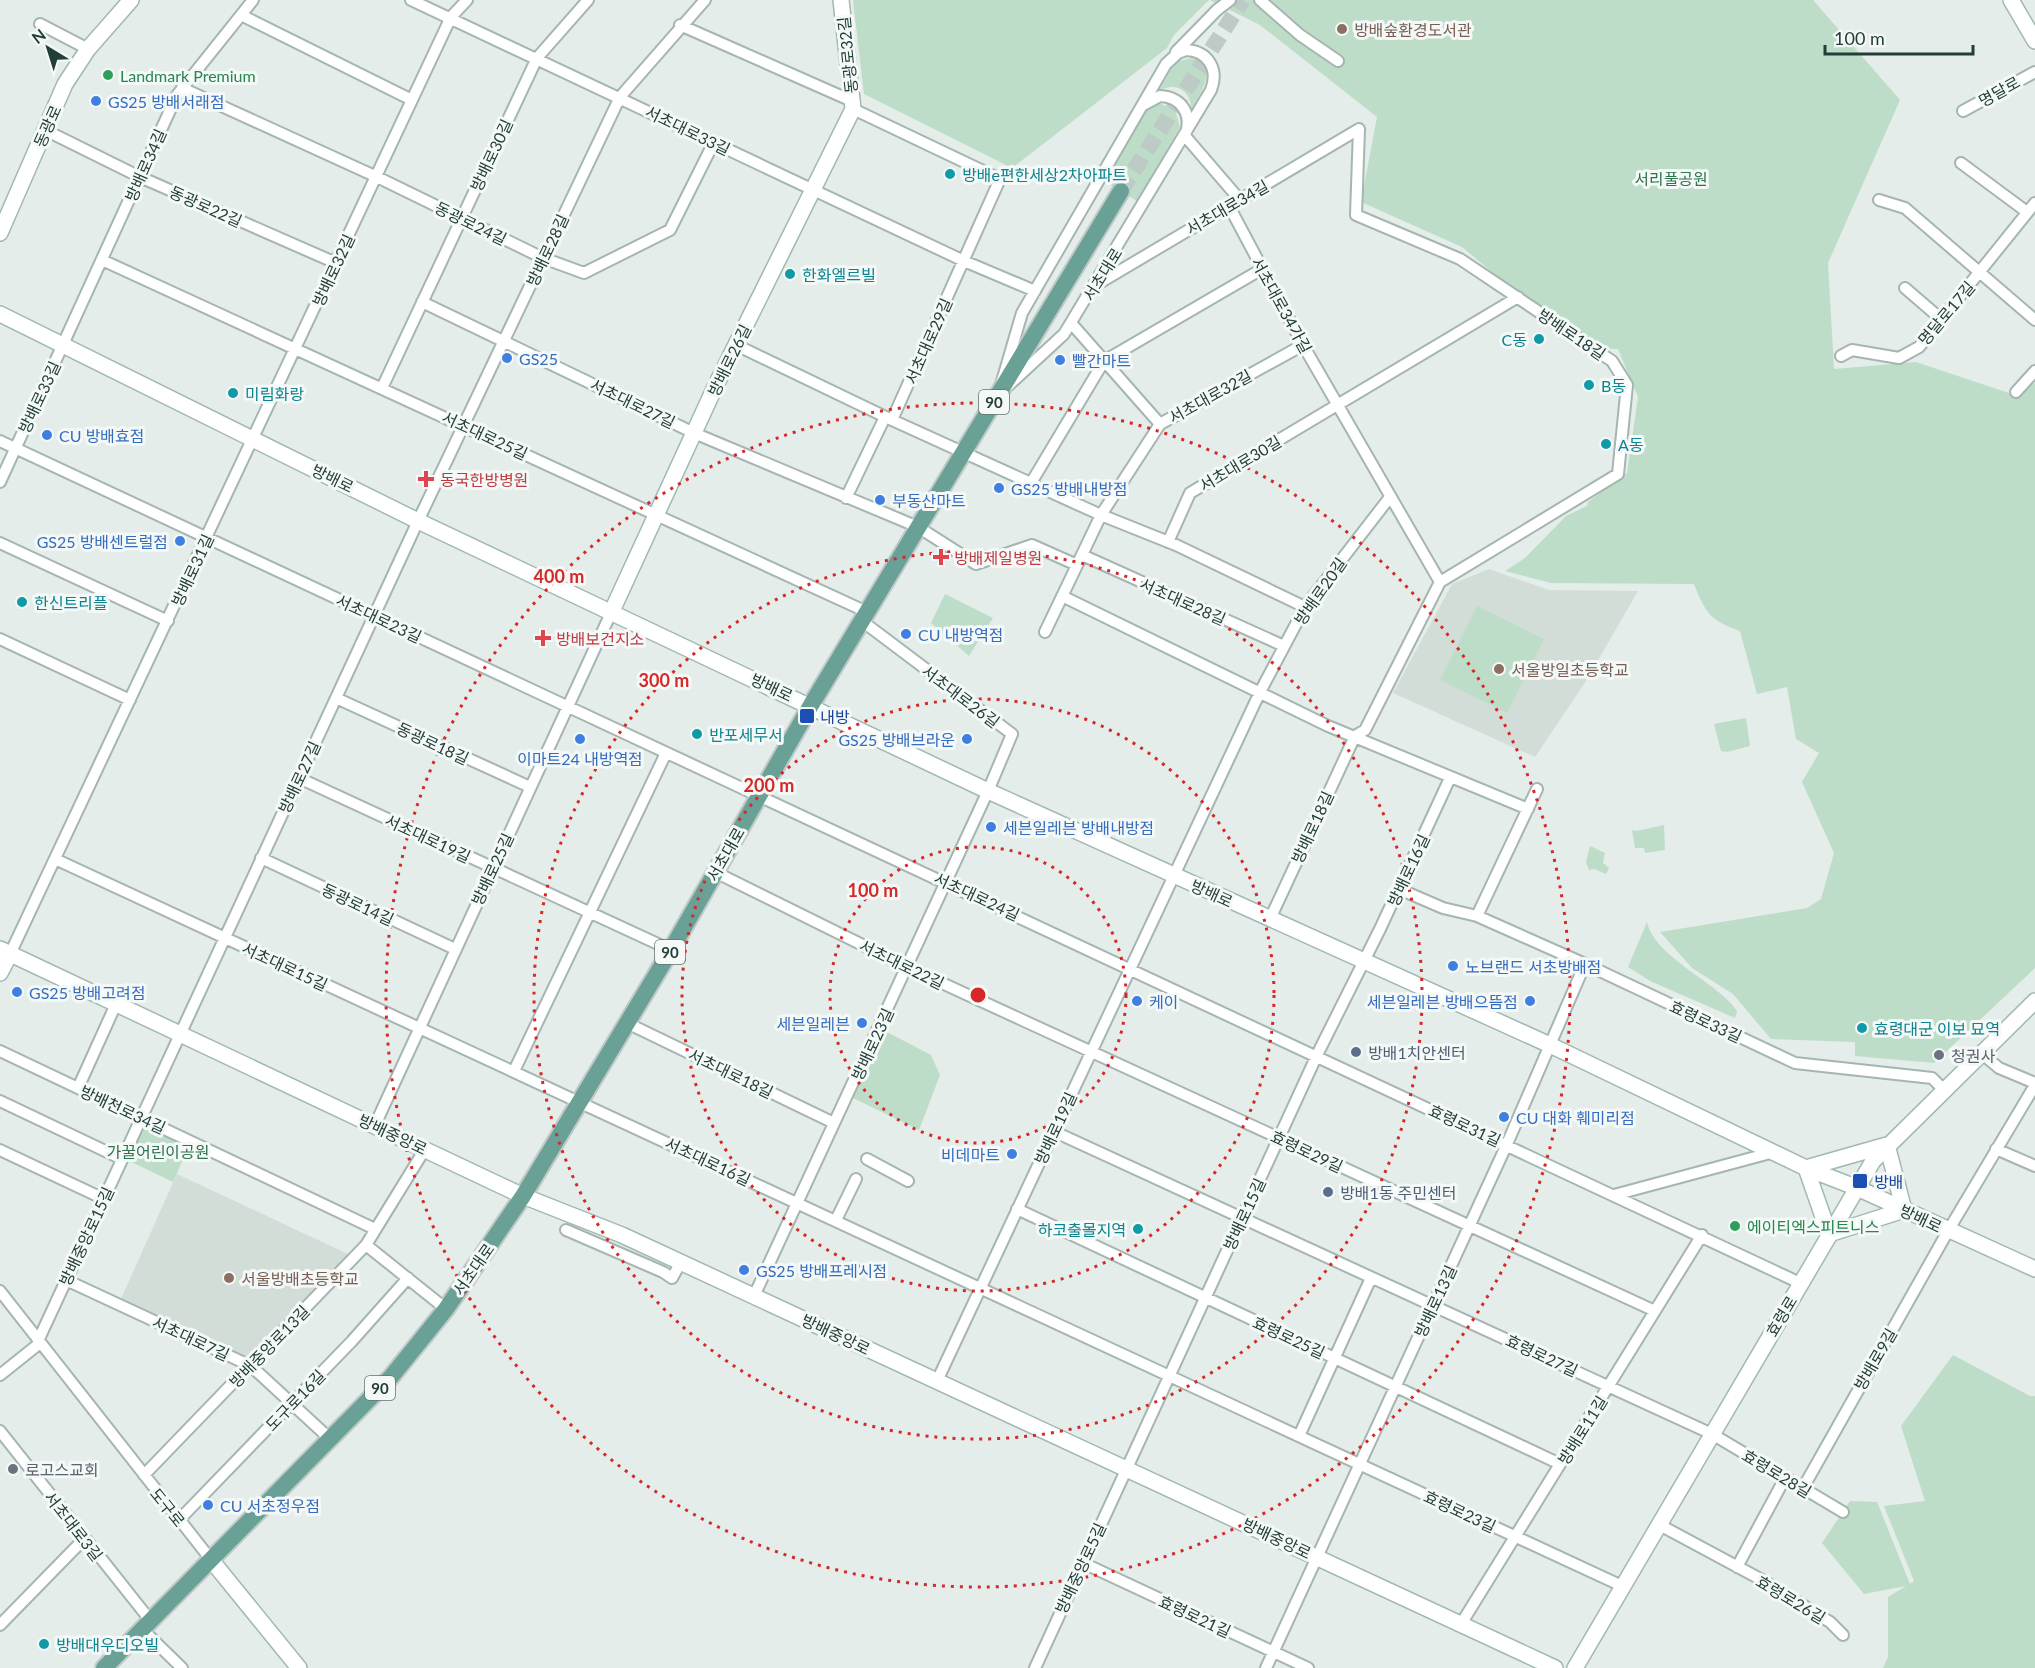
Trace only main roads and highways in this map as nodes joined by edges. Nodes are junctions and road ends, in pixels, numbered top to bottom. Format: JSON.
{"nodes":[{"id":1,"x":131,"y":0,"type":"edge"},
{"id":2,"x":841,"y":0,"type":"edge"},
{"id":3,"x":2011,"y":0,"type":"edge"},
{"id":4,"x":2035,"y":41,"type":"edge"},
{"id":5,"x":853,"y":105,"type":"joint"},
{"id":6,"x":1121,"y":191,"type":"tunnel mouth"},
{"id":7,"x":3,"y":213,"type":"edge"},
{"id":8,"x":0,"y":233,"type":"edge"},
{"id":9,"x":0,"y":314,"type":"edge"},
{"id":10,"x":611,"y":614,"type":"junction"},
{"id":11,"x":811,"y":705,"type":"junction"},
{"id":12,"x":5,"y":951,"type":"edge"},
{"id":13,"x":0,"y":973,"type":"edge"},
{"id":14,"x":2035,"y":1001,"type":"edge"},
{"id":15,"x":1887,"y":1145,"type":"junction"},
{"id":16,"x":1806,"y":1168,"type":"junction"},
{"id":17,"x":1855,"y":1187,"type":"junction"},
{"id":18,"x":523,"y":1196,"type":"junction"},
{"id":19,"x":1904,"y":1210,"type":"junction"},
{"id":20,"x":1828,"y":1234,"type":"junction"},
{"id":21,"x":2035,"y":1269,"type":"edge"},
{"id":22,"x":212,"y":1561,"type":"junction"},
{"id":23,"x":104,"y":1668,"type":"edge"},
{"id":24,"x":299,"y":1668,"type":"edge"},
{"id":25,"x":1555,"y":1668,"type":"edge"},
{"id":26,"x":1575,"y":1668,"type":"edge"}],
"edges":[{"from":1,"to":7,"type":"main road","name":"동광로"},
{"from":2,"to":5,"type":"main road","name":"동광로32길"},
{"from":3,"to":4,"type":"main road"},
{"from":5,"to":10,"type":"main road","name":"방배로26길"},
{"from":6,"to":11,"type":"main road","name":"서초대로","number":"90"},
{"from":7,"to":8,"type":"main road","name":"동광로"},
{"from":9,"to":10,"type":"main road","name":"방배로"},
{"from":10,"to":11,"type":"main road","name":"방배로"},
{"from":11,"to":16,"type":"main road","name":"방배로"},
{"from":11,"to":18,"type":"main road","name":"서초대로","number":"90"},
{"from":12,"to":13,"type":"main road"},
{"from":12,"to":18,"type":"main road","name":"방배중앙로"},
{"from":14,"to":15,"type":"main road","name":"효령로"},
{"from":15,"to":16,"type":"main road"},
{"from":15,"to":17,"type":"main road","name":"효령로"},
{"from":15,"to":19,"type":"main road"},
{"from":16,"to":17,"type":"main road","name":"방배로"},
{"from":16,"to":20,"type":"main road"},
{"from":17,"to":19,"type":"main road","name":"방배로"},
{"from":17,"to":20,"type":"main road","name":"효령로"},
{"from":18,"to":22,"type":"main road","name":"서초대로","number":"90"},
{"from":18,"to":25,"type":"main road","name":"방배중앙로"},
{"from":19,"to":20,"type":"main road"},
{"from":19,"to":21,"type":"main road","name":"방배로"},
{"from":20,"to":26,"type":"main road","name":"효령로"},
{"from":22,"to":23,"type":"main road","name":"서초대로","number":"90"},
{"from":22,"to":24,"type":"main road","name":"도구로"}]}
